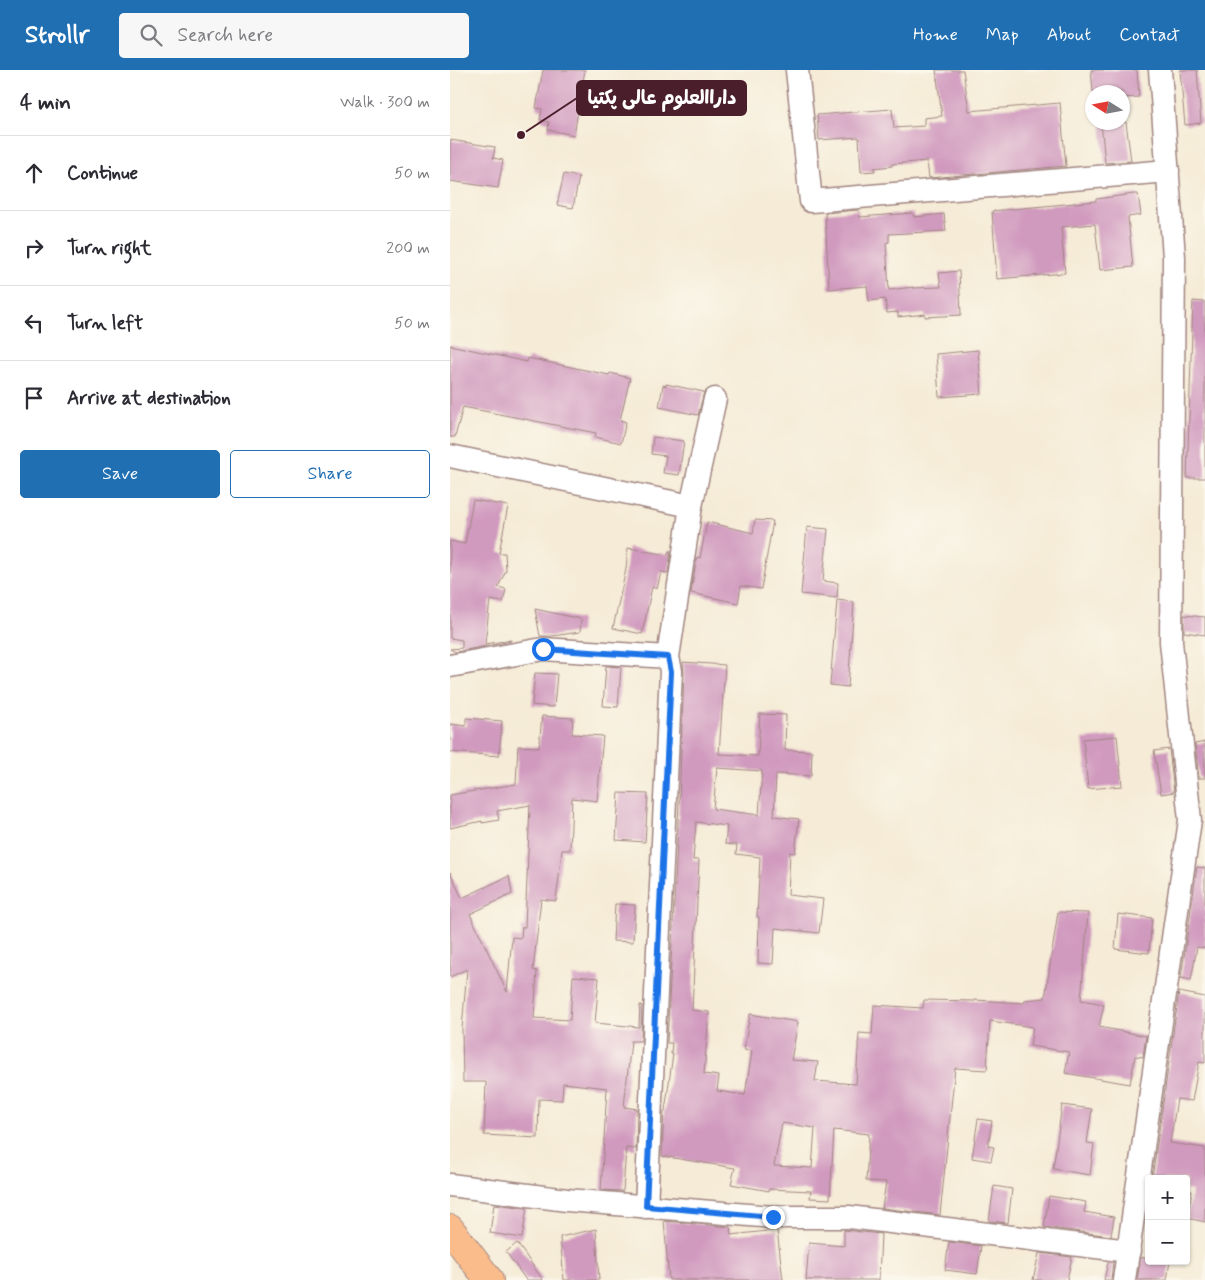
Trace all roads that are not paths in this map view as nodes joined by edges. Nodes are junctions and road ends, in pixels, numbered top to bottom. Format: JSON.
{"nodes":[{"id":1,"x":797,"y":70,"type":"edge"},
{"id":2,"x":1160,"y":70,"type":"edge"},
{"id":3,"x":1168,"y":171,"type":"junction"},
{"id":4,"x":715,"y":399,"type":"dead end"},
{"id":5,"x":450,"y":456,"type":"edge"},
{"id":6,"x":691,"y":506,"type":"junction"},
{"id":7,"x":668,"y":657,"type":"junction"},
{"id":8,"x":450,"y":666,"type":"edge"},
{"id":9,"x":450,"y":1185,"type":"edge"},
{"id":10,"x":646,"y":1206,"type":"junction"},
{"id":11,"x":450,"y":1228,"type":"edge"},
{"id":12,"x":1129,"y":1251,"type":"junction"},
{"id":13,"x":489,"y":1280,"type":"edge"},
{"id":14,"x":1124,"y":1280,"type":"edge"}],
"edges":[{"from":1,"to":3,"type":"street"},
{"from":2,"to":3,"type":"street"},
{"from":3,"to":12,"type":"street"},
{"from":4,"to":6,"type":"street"},
{"from":5,"to":6,"type":"street"},
{"from":6,"to":7,"type":"street"},
{"from":7,"to":8,"type":"street"},
{"from":7,"to":10,"type":"street"},
{"from":9,"to":10,"type":"street"},
{"from":10,"to":12,"type":"street"},
{"from":11,"to":13,"type":"highway"},
{"from":12,"to":14,"type":"street"}]}
